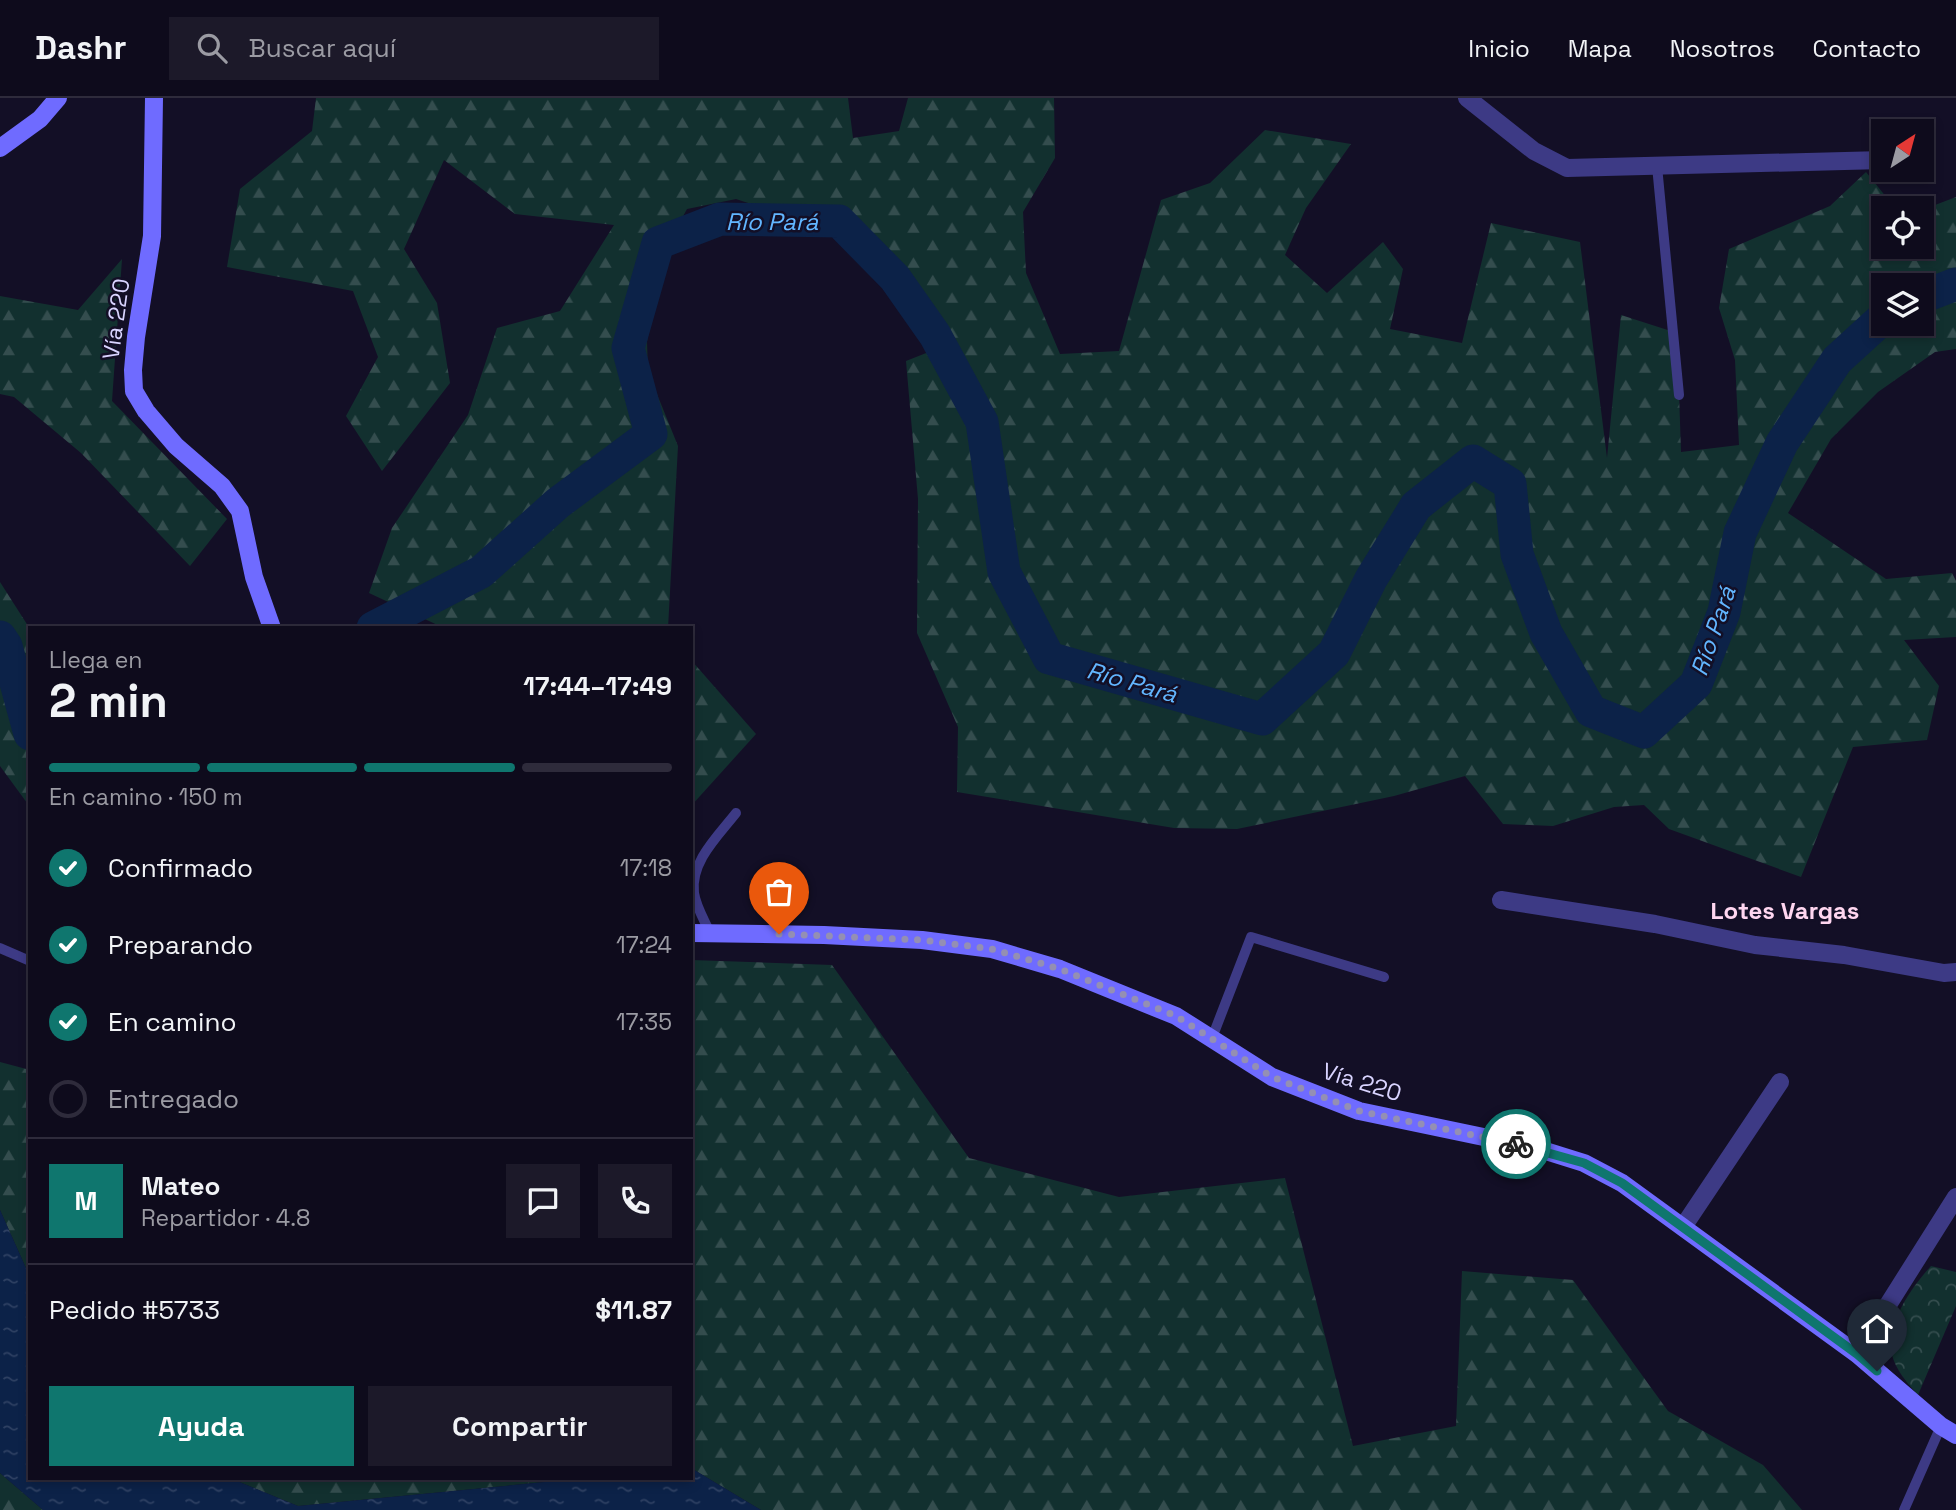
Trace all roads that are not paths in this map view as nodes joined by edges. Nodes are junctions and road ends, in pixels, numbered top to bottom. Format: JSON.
{"nodes":[{"id":1,"x":58,"y":98,"type":"edge"},
{"id":2,"x":154,"y":98,"type":"edge"},
{"id":3,"x":1466,"y":98,"type":"edge"},
{"id":4,"x":0,"y":148,"type":"edge"},
{"id":5,"x":1871,"y":160,"type":"edge"},
{"id":6,"x":1657,"y":166,"type":"junction"},
{"id":7,"x":1679,"y":395,"type":"dead end"},
{"id":8,"x":271,"y":626,"type":"edge"},
{"id":9,"x":736,"y":813,"type":"dead end"},
{"id":10,"x":1501,"y":900,"type":"dead end"},
{"id":11,"x":693,"y":933,"type":"edge"},
{"id":12,"x":710,"y":933,"type":"junction"},
{"id":13,"x":0,"y":948,"type":"edge"},
{"id":14,"x":28,"y":960,"type":"edge"},
{"id":15,"x":1956,"y":972,"type":"edge"},
{"id":16,"x":1384,"y":976,"type":"dead end"},
{"id":17,"x":1212,"y":1038,"type":"junction"},
{"id":18,"x":1780,"y":1082,"type":"dead end"},
{"id":19,"x":1956,"y":1197,"type":"edge"},
{"id":20,"x":1683,"y":1227,"type":"junction"},
{"id":21,"x":1857,"y":1354,"type":"junction"},
{"id":22,"x":1949,"y":1431,"type":"edge"},
{"id":23,"x":1904,"y":1510,"type":"edge"}],
"edges":[{"from":1,"to":4,"type":"main road"},
{"from":2,"to":8,"type":"main road","name":"Vía 220"},
{"from":3,"to":6,"type":"street"},
{"from":5,"to":6,"type":"street"},
{"from":6,"to":7,"type":"lane"},
{"from":9,"to":12,"type":"lane"},
{"from":10,"to":15,"type":"street"},
{"from":11,"to":12,"type":"main road","name":"Vía 220"},
{"from":12,"to":17,"type":"main road","name":"Vía 220"},
{"from":13,"to":14,"type":"lane"},
{"from":16,"to":17,"type":"lane"},
{"from":17,"to":20,"type":"main road","name":"Vía 220"},
{"from":18,"to":20,"type":"street"},
{"from":19,"to":21,"type":"street"},
{"from":20,"to":21,"type":"main road","name":"Vía 220"},
{"from":21,"to":22,"type":"main road","name":"Vía 220"},
{"from":22,"to":23,"type":"lane"}]}
